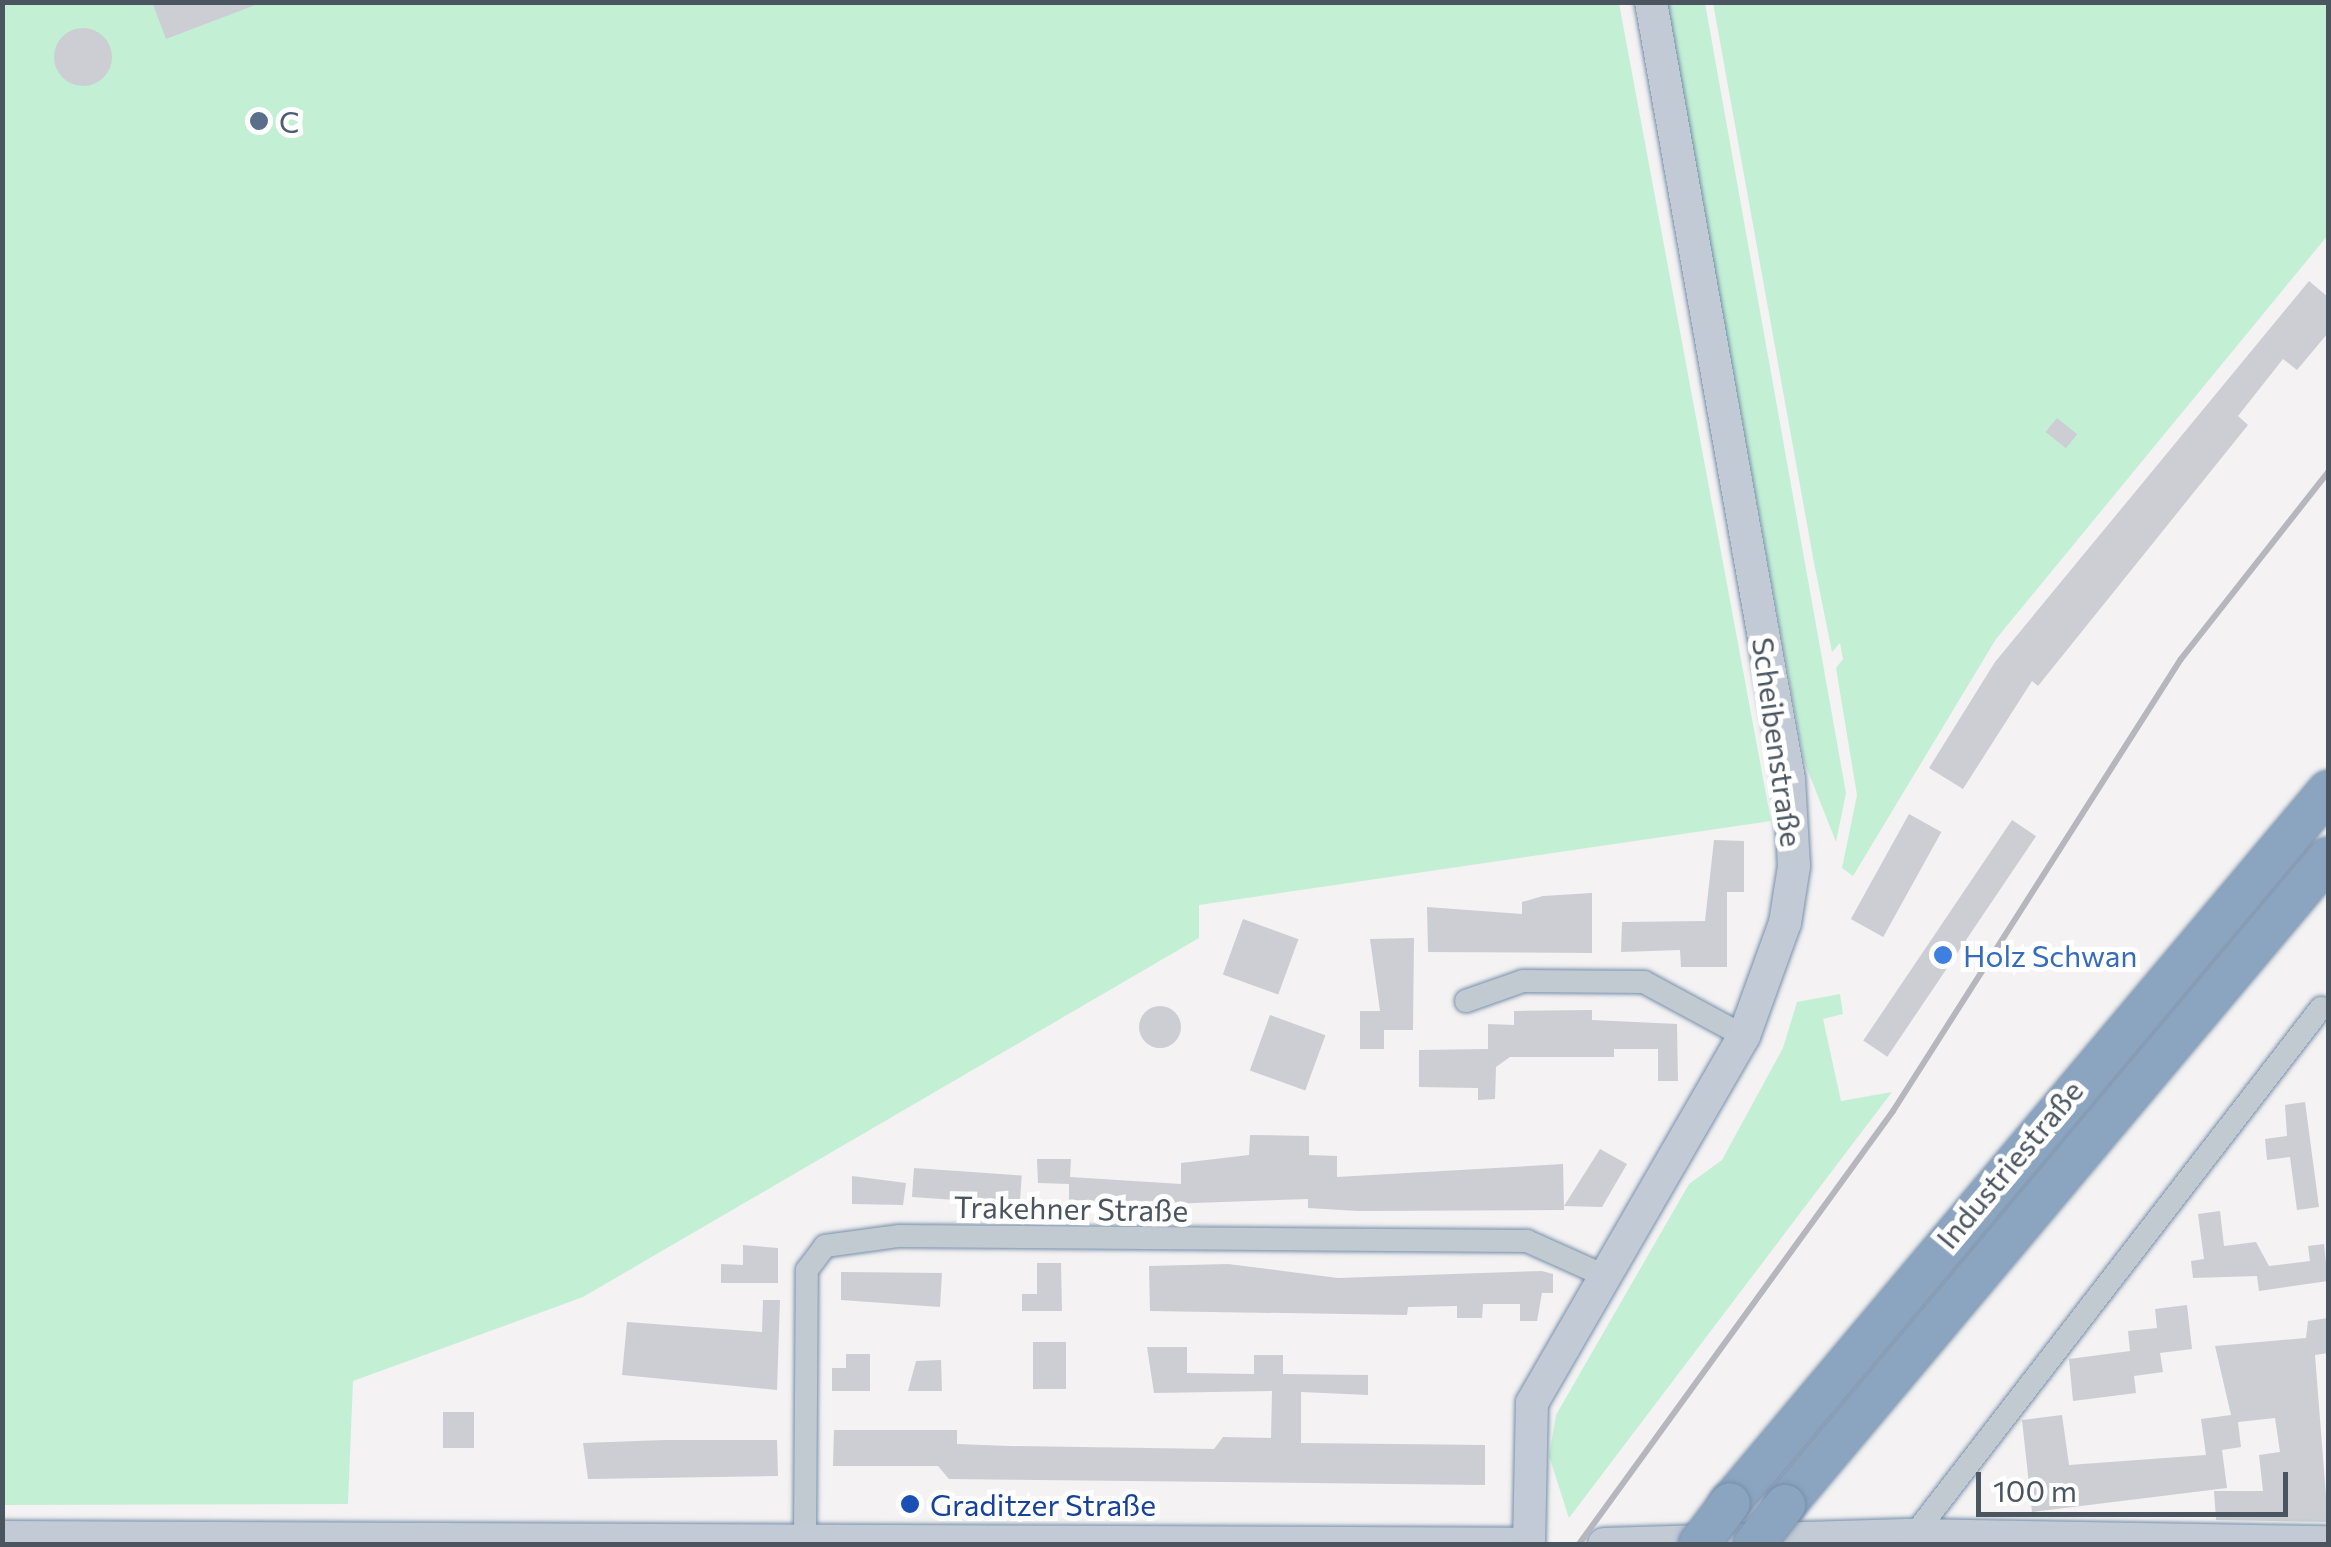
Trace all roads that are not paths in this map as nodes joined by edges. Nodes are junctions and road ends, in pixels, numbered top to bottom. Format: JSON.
{"nodes":[{"id":1,"x":1651,"y":2,"type":"edge"},
{"id":2,"x":2328,"y":791,"type":"edge"},
{"id":3,"x":2328,"y":858,"type":"edge"},
{"id":4,"x":1466,"y":1001,"type":"dead end"},
{"id":5,"x":2321,"y":1008,"type":"dead end"},
{"id":6,"x":1744,"y":1036,"type":"junction"},
{"id":7,"x":1607,"y":1276,"type":"junction"},
{"id":8,"x":1914,"y":1535,"type":"junction"},
{"id":9,"x":805,"y":1536,"type":"junction"},
{"id":10,"x":2,"y":1538,"type":"edge"},
{"id":11,"x":586,"y":1539,"type":"edge"},
{"id":12,"x":307,"y":1540,"type":"edge"},
{"id":13,"x":927,"y":1540,"type":"edge"},
{"id":14,"x":2328,"y":1542,"type":"edge"},
{"id":15,"x":2145,"y":1543,"type":"edge"},
{"id":16,"x":1526,"y":1544,"type":"edge"},
{"id":17,"x":1604,"y":1544,"type":"edge"},
{"id":18,"x":1698,"y":1544,"type":"edge"},
{"id":19,"x":1754,"y":1544,"type":"edge"},
{"id":20,"x":1973,"y":1544,"type":"edge"}],
"edges":[{"from":1,"to":6,"type":"street","name":"Scheibenstraße"},
{"from":2,"to":18,"type":"highway","name":"Industriestraße","bridge":true},
{"from":3,"to":19,"type":"highway","name":"Industriestraße","bridge":true},
{"from":4,"to":6,"type":"street"},
{"from":5,"to":8,"type":"street"},
{"from":6,"to":7,"type":"street","name":"Scheibenstraße"},
{"from":7,"to":9,"type":"street","name":"Trakehner Straße"},
{"from":7,"to":16,"type":"street","name":"Scheibenstraße"},
{"from":8,"to":17,"type":"street"},
{"from":8,"to":20,"type":"street"},
{"from":9,"to":11,"type":"street"},
{"from":9,"to":13,"type":"street"},
{"from":10,"to":12,"type":"street"},
{"from":11,"to":12,"type":"street"},
{"from":13,"to":16,"type":"street"},
{"from":14,"to":15,"type":"street"},
{"from":15,"to":20,"type":"street"}]}
